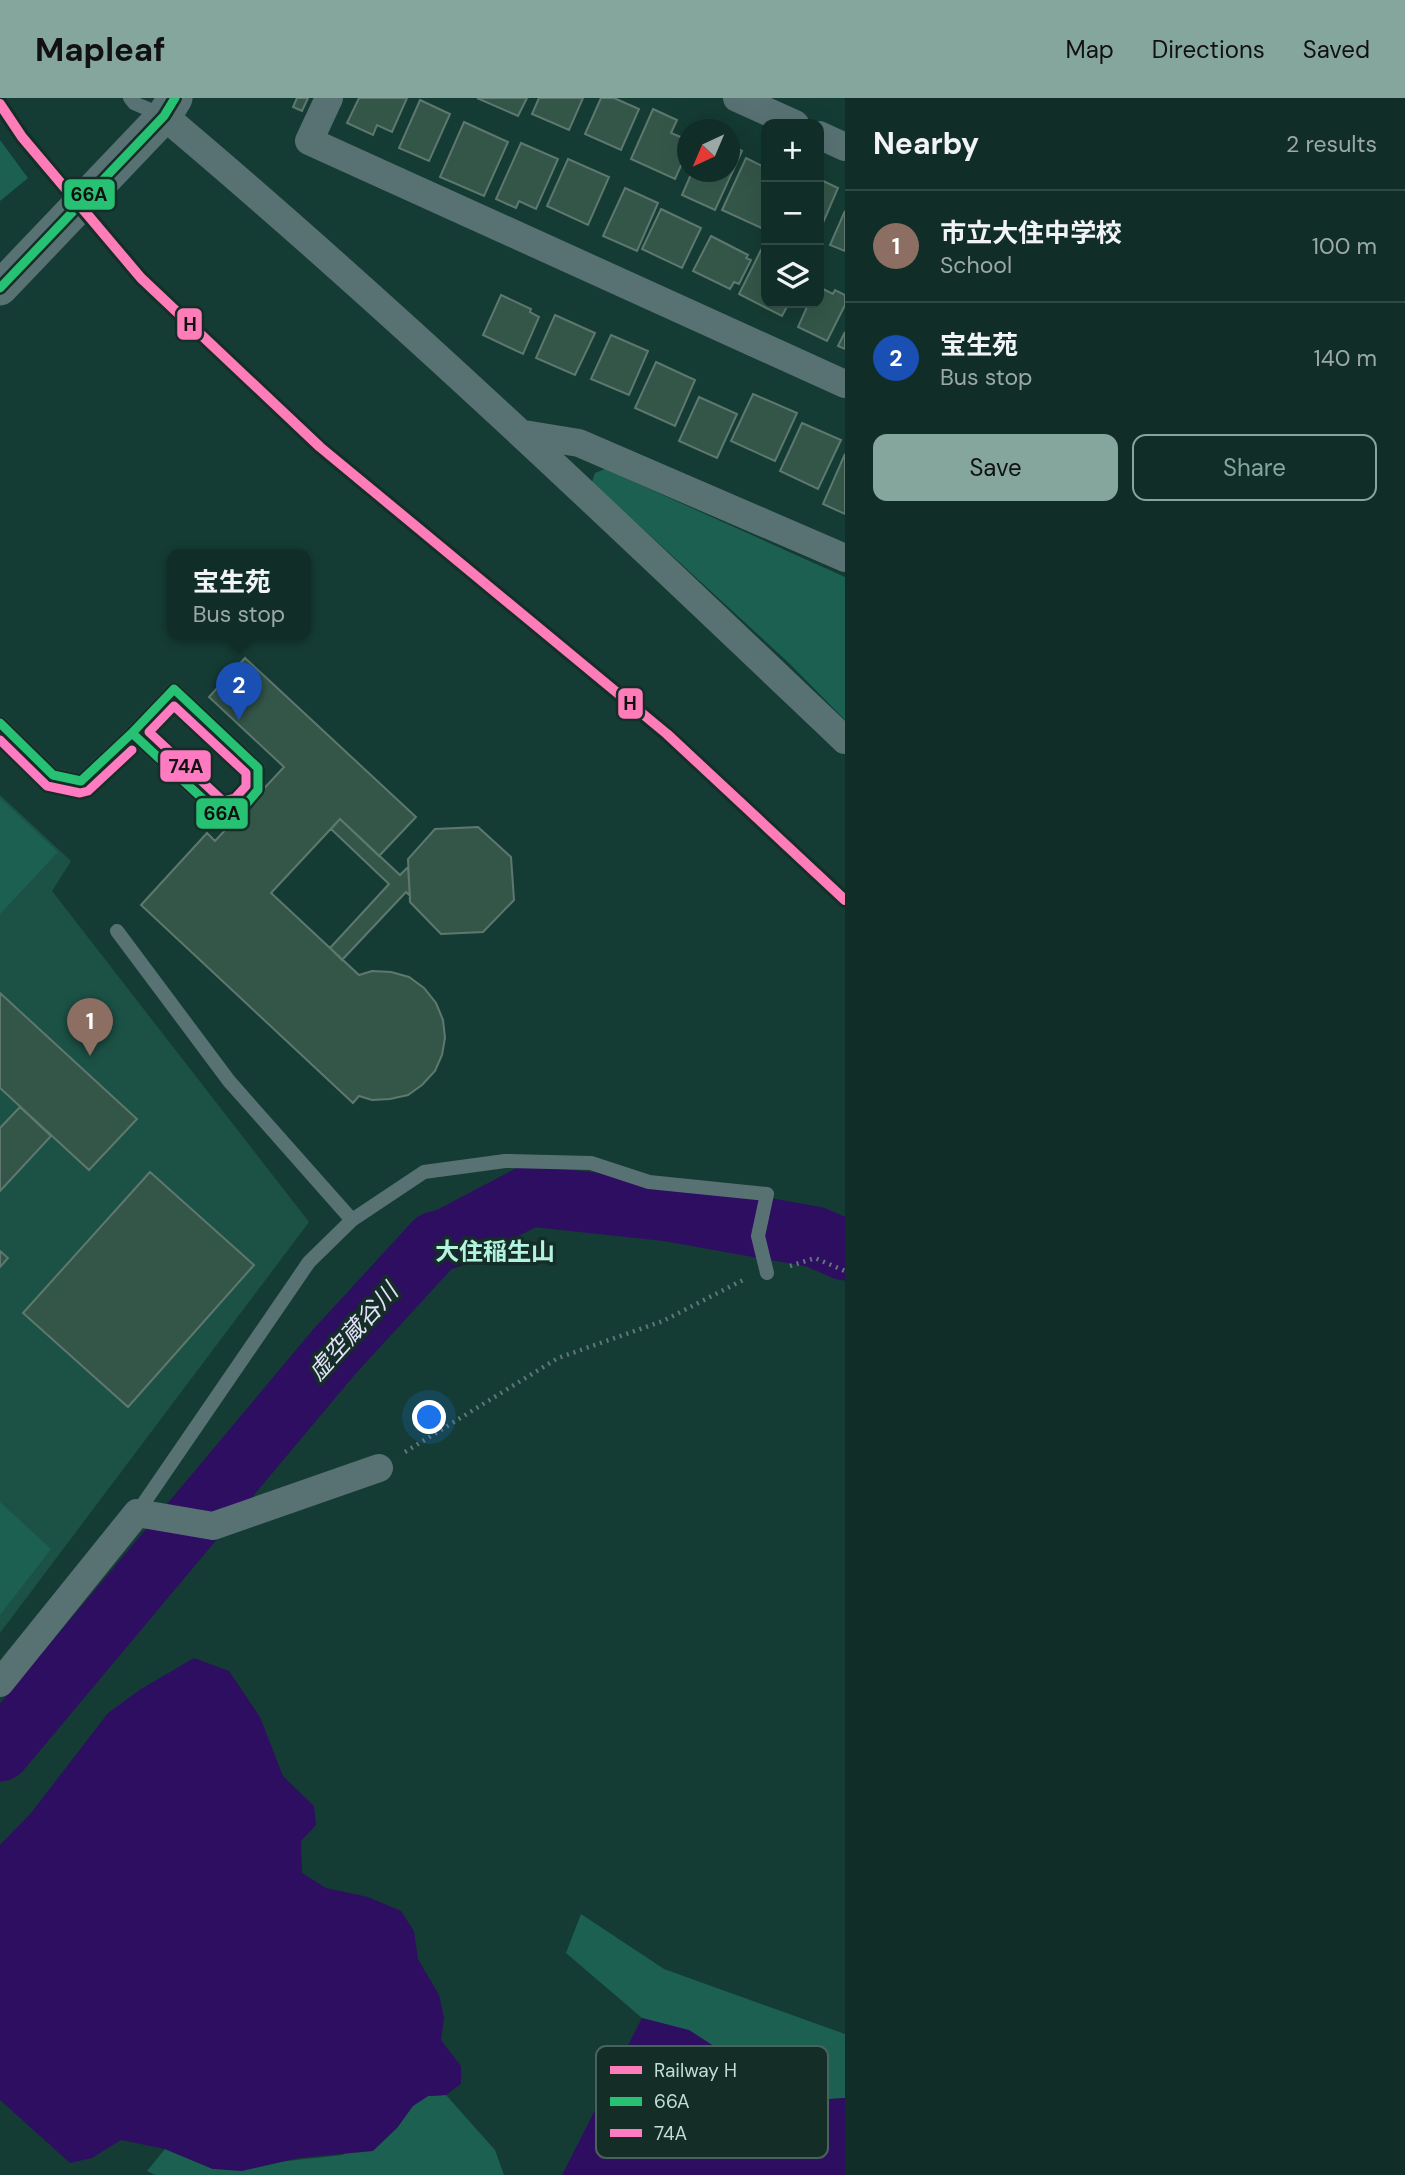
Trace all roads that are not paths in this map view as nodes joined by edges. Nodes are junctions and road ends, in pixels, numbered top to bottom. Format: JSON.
{"nodes":[{"id":1,"x":130,"y":98,"type":"edge"},
{"id":2,"x":329,"y":98,"type":"edge"},
{"id":3,"x":737,"y":98,"type":"edge"},
{"id":4,"x":170,"y":107,"type":"edge"},
{"id":5,"x":784,"y":119,"type":"edge"},
{"id":6,"x":824,"y":137,"type":"edge"},
{"id":7,"x":845,"y":147,"type":"edge"},
{"id":8,"x":11,"y":276,"type":"edge"},
{"id":9,"x":845,"y":384,"type":"edge"},
{"id":10,"x":524,"y":435,"type":"junction"},
{"id":11,"x":845,"y":558,"type":"edge"},
{"id":12,"x":0,"y":723,"type":"edge"},
{"id":13,"x":132,"y":733,"type":"junction"},
{"id":14,"x":845,"y":740,"type":"edge"},
{"id":15,"x":117,"y":931,"type":"dead end"},
{"id":16,"x":352,"y":1220,"type":"junction"},
{"id":17,"x":767,"y":1273,"type":"road end"},
{"id":18,"x":379,"y":1468,"type":"road end"},
{"id":19,"x":137,"y":1513,"type":"junction"},
{"id":20,"x":0,"y":1683,"type":"edge"}],
"edges":[{"from":1,"to":4,"type":"lane"},
{"from":2,"to":9,"type":"street"},
{"from":3,"to":5,"type":"street"},
{"from":4,"to":8,"type":"street"},
{"from":4,"to":10,"type":"street"},
{"from":6,"to":7,"type":"street"},
{"from":10,"to":11,"type":"street"},
{"from":10,"to":14,"type":"street"},
{"from":12,"to":13,"type":"lane"},
{"from":13,"to":13,"type":"lane"},
{"from":15,"to":16,"type":"lane"},
{"from":16,"to":17,"type":"lane"},
{"from":16,"to":19,"type":"lane"},
{"from":18,"to":19,"type":"street"},
{"from":19,"to":20,"type":"street"}]}
